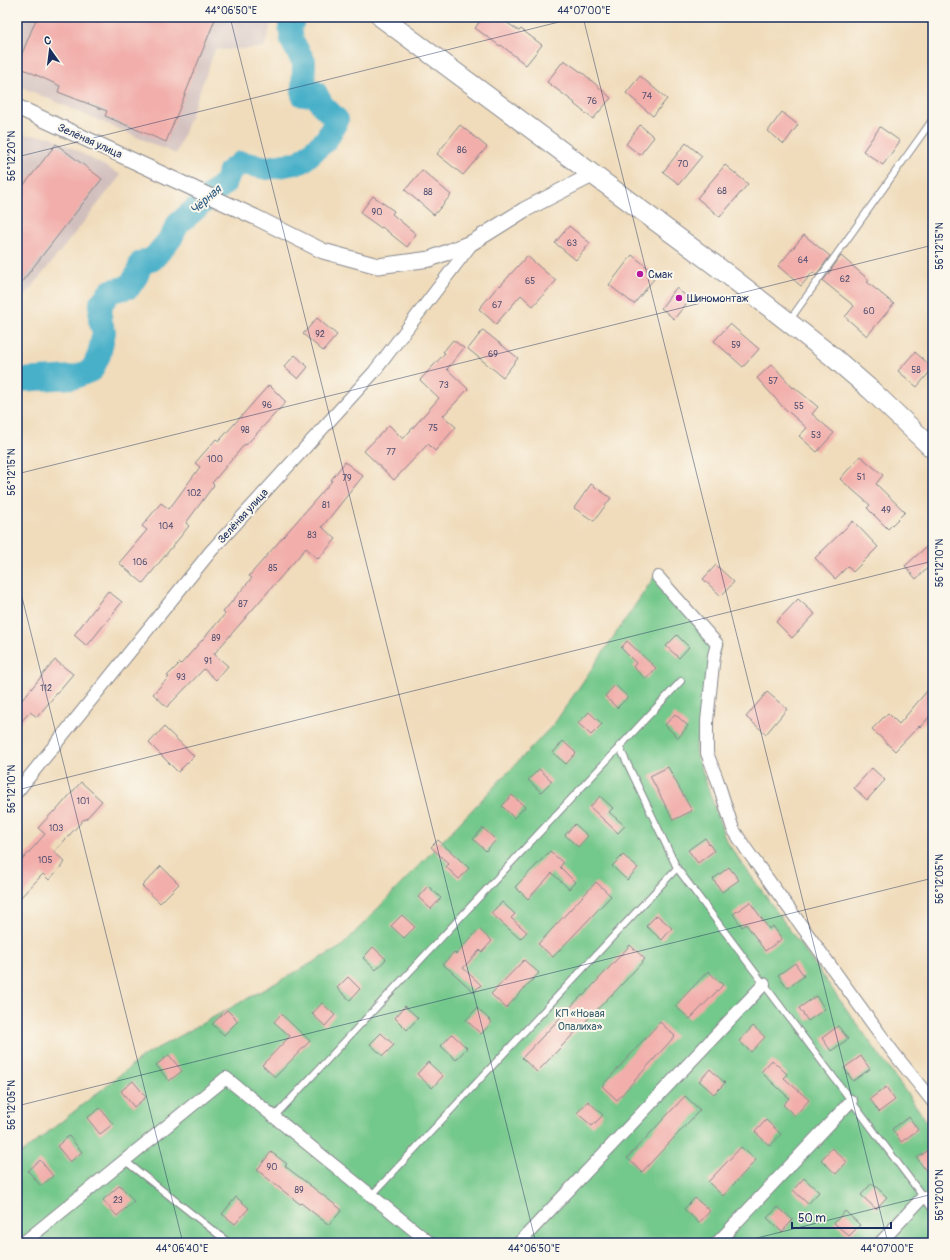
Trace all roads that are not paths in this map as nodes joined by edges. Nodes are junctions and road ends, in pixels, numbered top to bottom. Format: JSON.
{"nodes":[{"id":1,"x":380,"y":17,"type":"edge"},
{"id":2,"x":17,"y":107,"type":"edge"},
{"id":3,"x":933,"y":119,"type":"edge"},
{"id":4,"x":594,"y":174,"type":"junction"},
{"id":5,"x":473,"y":242,"type":"junction"},
{"id":6,"x":788,"y":322,"type":"junction"},
{"id":7,"x":933,"y":449,"type":"edge"},
{"id":8,"x":658,"y":577,"type":"dead end"},
{"id":9,"x":682,"y":681,"type":"dead end"},
{"id":10,"x":619,"y":746,"type":"junction"},
{"id":11,"x":17,"y":792,"type":"edge"},
{"id":12,"x":677,"y":868,"type":"junction"},
{"id":13,"x":764,"y":984,"type":"junction"},
{"id":14,"x":851,"y":1101,"type":"junction"},
{"id":15,"x":933,"y":1102,"type":"edge"},
{"id":16,"x":274,"y":1117,"type":"junction"},
{"id":17,"x":124,"y":1160,"type":"junction"},
{"id":18,"x":371,"y":1196,"type":"junction"},
{"id":19,"x":923,"y":1197,"type":"junction"},
{"id":20,"x":933,"y":1210,"type":"edge"},
{"id":21,"x":222,"y":1238,"type":"junction"},
{"id":22,"x":23,"y":1243,"type":"edge"},
{"id":23,"x":216,"y":1243,"type":"edge"},
{"id":24,"x":229,"y":1243,"type":"edge"},
{"id":25,"x":430,"y":1243,"type":"edge"},
{"id":26,"x":519,"y":1243,"type":"edge"},
{"id":27,"x":717,"y":1243,"type":"edge"},
{"id":28,"x":880,"y":1243,"type":"edge"}],
"edges":[{"from":1,"to":4,"type":"main road"},
{"from":2,"to":5,"type":"street","name":"Зелёная улица"},
{"from":3,"to":6,"type":"lane"},
{"from":4,"to":5,"type":"street","name":"Зелёная улица"},
{"from":4,"to":6,"type":"main road"},
{"from":5,"to":11,"type":"street","name":"Зелёная улица"},
{"from":6,"to":7,"type":"main road"},
{"from":8,"to":15,"type":"street"},
{"from":9,"to":10,"type":"lane"},
{"from":10,"to":12,"type":"lane"},
{"from":10,"to":16,"type":"lane"},
{"from":12,"to":13,"type":"lane"},
{"from":12,"to":18,"type":"lane"},
{"from":13,"to":14,"type":"lane"},
{"from":13,"to":26,"type":"street"},
{"from":14,"to":19,"type":"lane"},
{"from":14,"to":27,"type":"street"},
{"from":16,"to":17,"type":"street"},
{"from":16,"to":18,"type":"street"},
{"from":17,"to":21,"type":"lane"},
{"from":17,"to":22,"type":"street"},
{"from":18,"to":25,"type":"street"},
{"from":19,"to":20,"type":"lane"},
{"from":19,"to":28,"type":"street"},
{"from":21,"to":23,"type":"lane"},
{"from":21,"to":24,"type":"lane"}]}
